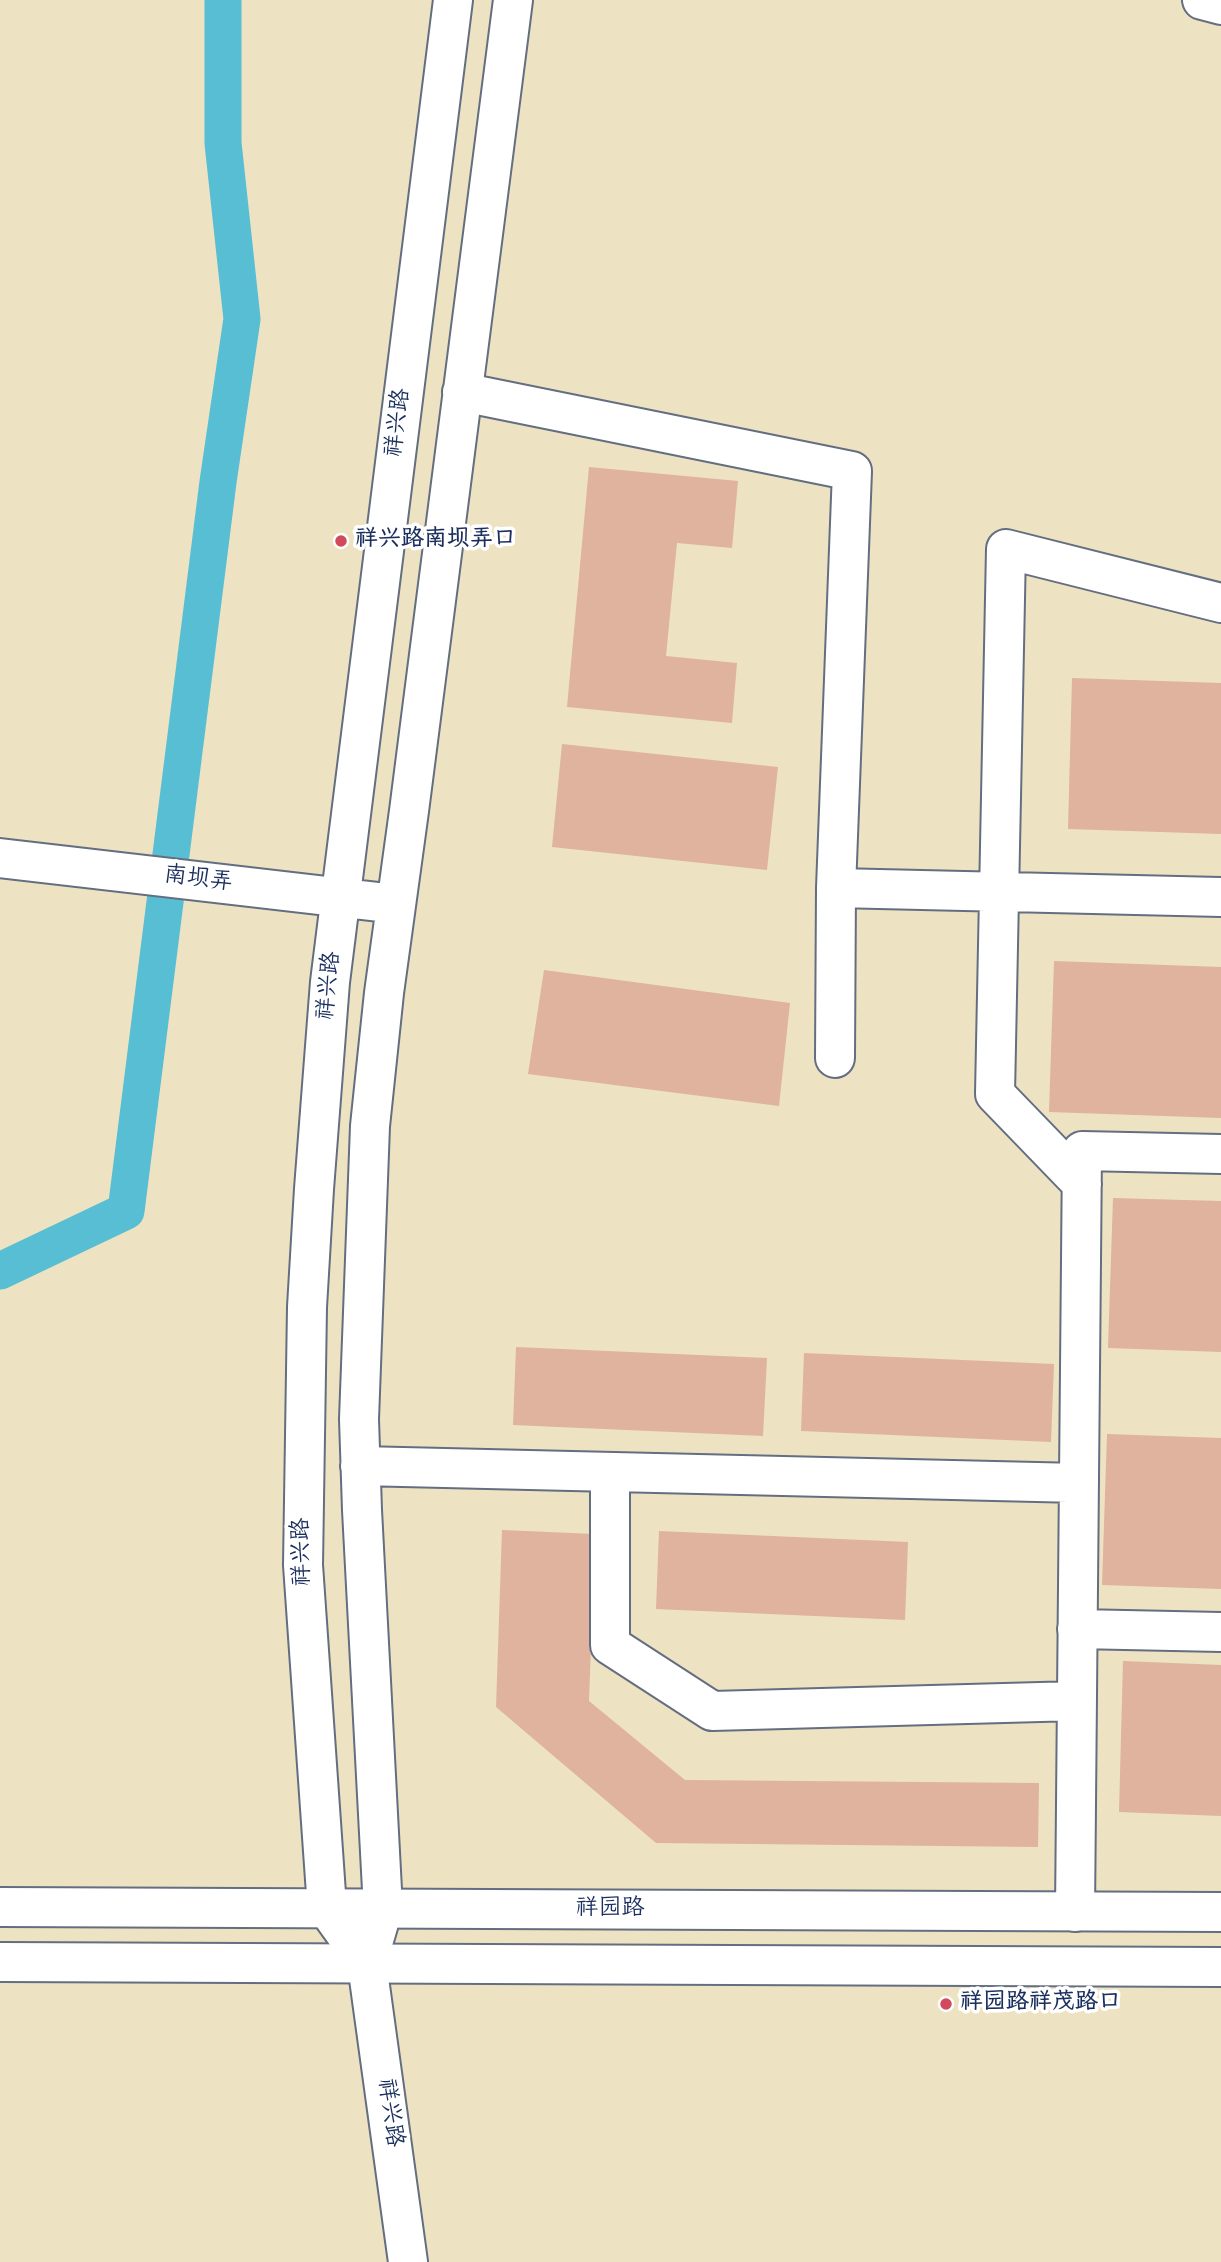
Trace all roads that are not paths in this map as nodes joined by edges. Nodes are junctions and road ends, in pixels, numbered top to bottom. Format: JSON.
{"nodes":[{"id":1,"x":453,"y":0,"type":"edge"},
{"id":2,"x":513,"y":0,"type":"edge"},
{"id":3,"x":1202,"y":0,"type":"edge"},
{"id":4,"x":1221,"y":5,"type":"edge"},
{"id":5,"x":462,"y":393,"type":"junction"},
{"id":6,"x":1221,"y":603,"type":"edge"},
{"id":7,"x":0,"y":858,"type":"edge"},
{"id":8,"x":836,"y":888,"type":"junction"},
{"id":9,"x":1221,"y":897,"type":"edge"},
{"id":10,"x":340,"y":898,"type":"junction"},
{"id":11,"x":396,"y":904,"type":"junction"},
{"id":12,"x":835,"y":1058,"type":"dead end"},
{"id":13,"x":1221,"y":1154,"type":"edge"},
{"id":14,"x":1082,"y":1184,"type":"junction"},
{"id":15,"x":360,"y":1466,"type":"junction"},
{"id":16,"x":610,"y":1472,"type":"junction"},
{"id":17,"x":1079,"y":1483,"type":"junction"},
{"id":18,"x":1077,"y":1629,"type":"junction"},
{"id":19,"x":1221,"y":1632,"type":"edge"},
{"id":20,"x":1077,"y":1701,"type":"junction"},
{"id":21,"x":0,"y":1907,"type":"edge"},
{"id":22,"x":327,"y":1909,"type":"junction"},
{"id":23,"x":383,"y":1909,"type":"junction"},
{"id":24,"x":1075,"y":1912,"type":"junction"},
{"id":25,"x":1221,"y":1912,"type":"edge"},
{"id":26,"x":0,"y":1962,"type":"edge"},
{"id":27,"x":367,"y":1964,"type":"junction"},
{"id":28,"x":1221,"y":1967,"type":"edge"},
{"id":29,"x":408,"y":2262,"type":"edge"}],
"edges":[{"from":1,"to":10,"type":"street","name":"祥兴路"},
{"from":2,"to":5,"type":"street","name":"祥兴路"},
{"from":3,"to":4,"type":"street"},
{"from":5,"to":8,"type":"street"},
{"from":5,"to":11,"type":"street","name":"祥兴路"},
{"from":6,"to":14,"type":"street"},
{"from":7,"to":10,"type":"street","name":"南坝弄"},
{"from":8,"to":9,"type":"street"},
{"from":8,"to":12,"type":"street"},
{"from":10,"to":11,"type":"street","name":"南坝弄"},
{"from":10,"to":22,"type":"street","name":"祥兴路"},
{"from":11,"to":15,"type":"street","name":"祥兴路"},
{"from":13,"to":14,"type":"street"},
{"from":14,"to":17,"type":"street"},
{"from":15,"to":16,"type":"street"},
{"from":15,"to":23,"type":"street","name":"祥兴路"},
{"from":16,"to":17,"type":"street"},
{"from":16,"to":20,"type":"street"},
{"from":17,"to":18,"type":"street"},
{"from":18,"to":19,"type":"street"},
{"from":18,"to":20,"type":"street"},
{"from":20,"to":24,"type":"street"},
{"from":21,"to":22,"type":"street","name":"祥园路"},
{"from":22,"to":23,"type":"street","name":"祥园路"},
{"from":22,"to":27,"type":"street","name":"祥兴路"},
{"from":23,"to":24,"type":"street","name":"祥园路"},
{"from":23,"to":27,"type":"street","name":"祥兴路"},
{"from":24,"to":25,"type":"street","name":"祥园路"},
{"from":26,"to":27,"type":"street"},
{"from":27,"to":28,"type":"street"},
{"from":27,"to":29,"type":"street","name":"祥兴路"}]}
